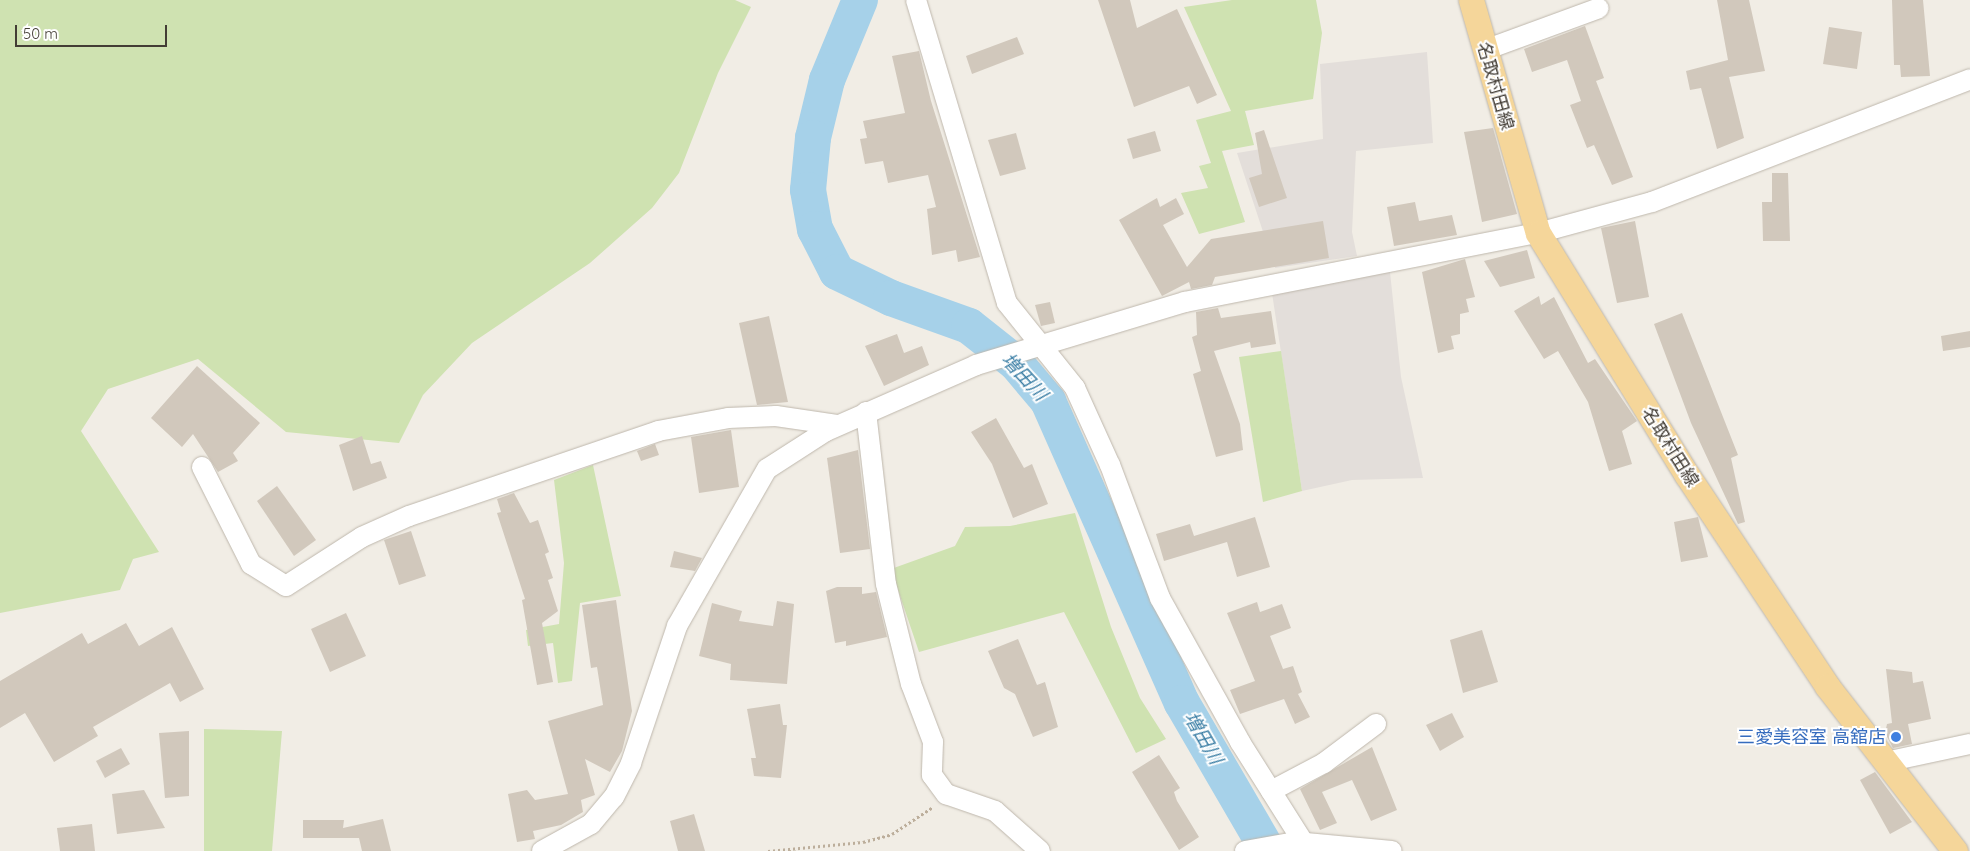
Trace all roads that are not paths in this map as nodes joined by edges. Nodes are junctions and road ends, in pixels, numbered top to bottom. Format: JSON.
{"nodes":[{"id":1,"x":916,"y":0,"type":"edge"},
{"id":2,"x":1471,"y":0,"type":"edge"},
{"id":3,"x":1600,"y":8,"type":"dead end"},
{"id":4,"x":1485,"y":50,"type":"junction"},
{"id":5,"x":1970,"y":79,"type":"edge"},
{"id":6,"x":1538,"y":233,"type":"junction"},
{"id":7,"x":1038,"y":345,"type":"junction"},
{"id":8,"x":866,"y":412,"type":"junction"},
{"id":9,"x":838,"y":425,"type":"junction"},
{"id":10,"x":202,"y":467,"type":"dead end"},
{"id":11,"x":1376,"y":724,"type":"dead end"},
{"id":12,"x":1970,"y":744,"type":"edge"},
{"id":13,"x":1886,"y":762,"type":"junction"},
{"id":14,"x":1271,"y":791,"type":"junction"},
{"id":15,"x":1303,"y":845,"type":"edge"},
{"id":16,"x":542,"y":851,"type":"edge"},
{"id":17,"x":1040,"y":851,"type":"edge"},
{"id":18,"x":1245,"y":851,"type":"edge"},
{"id":19,"x":1392,"y":851,"type":"edge"},
{"id":20,"x":1956,"y":851,"type":"edge"}],
"edges":[{"from":1,"to":7,"type":"street"},
{"from":2,"to":4,"type":"main road","name":"名取村田線"},
{"from":3,"to":4,"type":"street"},
{"from":4,"to":6,"type":"main road","name":"名取村田線"},
{"from":5,"to":6,"type":"street"},
{"from":6,"to":7,"type":"street"},
{"from":6,"to":13,"type":"main road","name":"名取村田線"},
{"from":7,"to":8,"type":"street"},
{"from":7,"to":14,"type":"street"},
{"from":8,"to":9,"type":"street"},
{"from":8,"to":17,"type":"street"},
{"from":9,"to":10,"type":"street"},
{"from":9,"to":16,"type":"street"},
{"from":11,"to":14,"type":"street"},
{"from":12,"to":13,"type":"street"},
{"from":13,"to":20,"type":"main road","name":"名取村田線"},
{"from":14,"to":15,"type":"street"},
{"from":15,"to":18,"type":"street"},
{"from":15,"to":19,"type":"street"}]}
